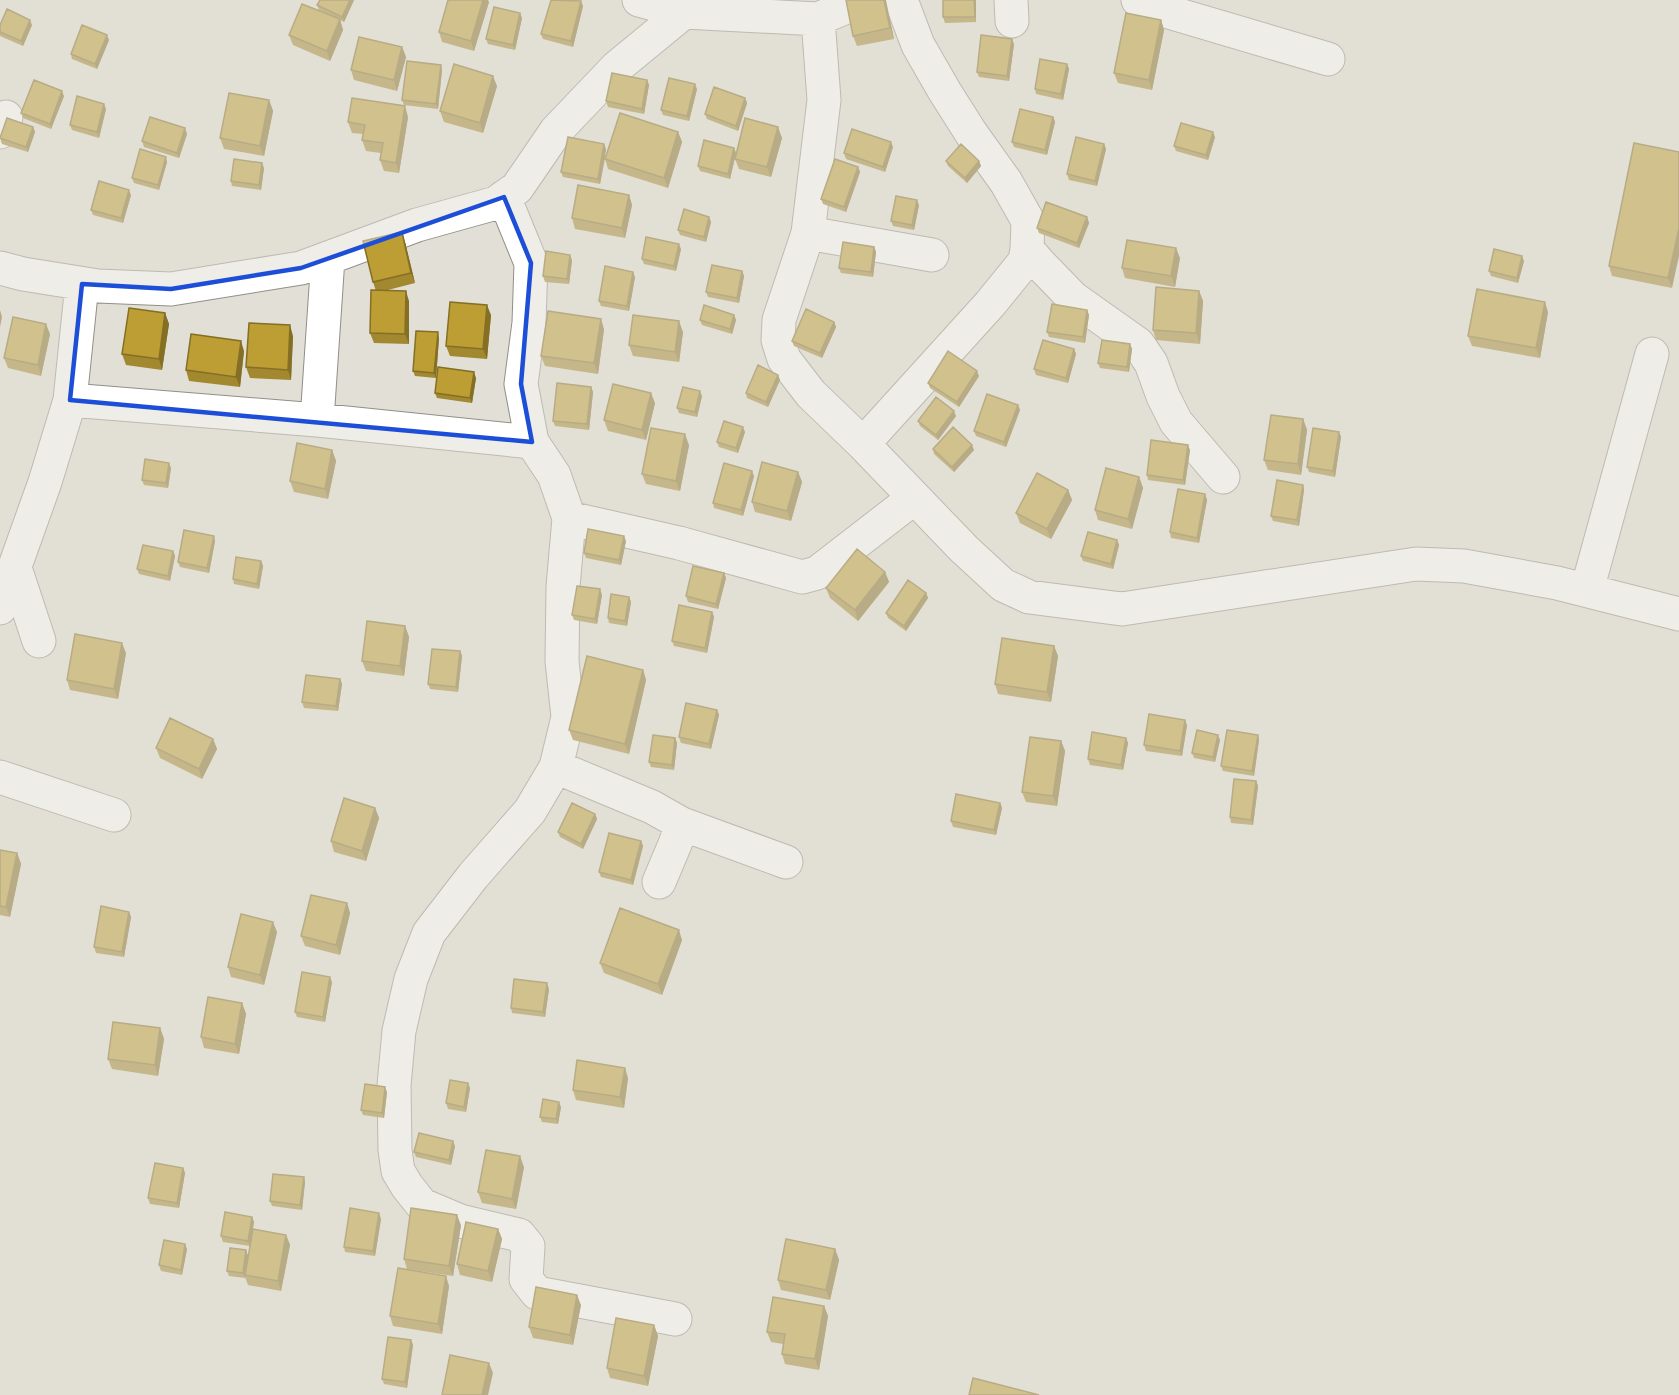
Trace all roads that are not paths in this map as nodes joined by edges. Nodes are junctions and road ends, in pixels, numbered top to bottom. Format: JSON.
{"nodes":[{"id":1,"x":639,"y":0,"type":"edge"},
{"id":2,"x":863,"y":0,"type":"edge"},
{"id":3,"x":901,"y":0,"type":"edge"},
{"id":4,"x":1137,"y":0,"type":"edge"},
{"id":5,"x":684,"y":12,"type":"junction"},
{"id":6,"x":818,"y":19,"type":"junction"},
{"id":7,"x":1328,"y":59,"type":"dead end"},
{"id":8,"x":504,"y":197,"type":"junction"},
{"id":9,"x":808,"y":233,"type":"junction"},
{"id":10,"x":1027,"y":249,"type":"junction"},
{"id":11,"x":932,"y":255,"type":"dead end"},
{"id":12,"x":328,"y":258,"type":"junction"},
{"id":13,"x":0,"y":268,"type":"edge"},
{"id":14,"x":82,"y":284,"type":"junction"},
{"id":15,"x":1652,"y":354,"type":"dead end"},
{"id":16,"x":70,"y":400,"type":"junction"},
{"id":17,"x":317,"y":420,"type":"junction"},
{"id":18,"x":532,"y":442,"type":"junction"},
{"id":19,"x":863,"y":444,"type":"junction"},
{"id":20,"x":1223,"y":477,"type":"dead end"},
{"id":21,"x":914,"y":498,"type":"junction"},
{"id":22,"x":569,"y":518,"type":"junction"},
{"id":23,"x":15,"y":568,"type":"junction"},
{"id":24,"x":1587,"y":590,"type":"junction"},
{"id":25,"x":0,"y":608,"type":"edge"},
{"id":26,"x":1679,"y":614,"type":"edge"},
{"id":27,"x":39,"y":641,"type":"dead end"},
{"id":28,"x":556,"y":767,"type":"junction"},
{"id":29,"x":0,"y":777,"type":"edge"},
{"id":30,"x":114,"y":815,"type":"dead end"},
{"id":31,"x":682,"y":824,"type":"junction"},
{"id":32,"x":786,"y":862,"type":"dead end"},
{"id":33,"x":659,"y":882,"type":"dead end"},
{"id":34,"x":675,"y":1319,"type":"dead end"}],
"edges":[{"from":1,"to":5,"type":"street"},
{"from":2,"to":6,"type":"street"},
{"from":3,"to":10,"type":"street"},
{"from":4,"to":7,"type":"street"},
{"from":5,"to":6,"type":"street"},
{"from":5,"to":8,"type":"street"},
{"from":6,"to":9,"type":"street"},
{"from":8,"to":12,"type":"street"},
{"from":8,"to":18,"type":"street"},
{"from":9,"to":11,"type":"street"},
{"from":9,"to":19,"type":"street"},
{"from":10,"to":19,"type":"street"},
{"from":10,"to":20,"type":"street"},
{"from":12,"to":14,"type":"street"},
{"from":12,"to":17,"type":"street"},
{"from":13,"to":14,"type":"street"},
{"from":14,"to":16,"type":"street"},
{"from":15,"to":24,"type":"street"},
{"from":16,"to":17,"type":"street"},
{"from":16,"to":23,"type":"street"},
{"from":17,"to":18,"type":"street"},
{"from":18,"to":22,"type":"street"},
{"from":19,"to":21,"type":"street"},
{"from":21,"to":22,"type":"street"},
{"from":21,"to":24,"type":"street"},
{"from":22,"to":28,"type":"street"},
{"from":23,"to":25,"type":"street"},
{"from":23,"to":27,"type":"street"},
{"from":24,"to":26,"type":"street"},
{"from":28,"to":31,"type":"street"},
{"from":28,"to":34,"type":"street"},
{"from":29,"to":30,"type":"street"},
{"from":31,"to":32,"type":"street"},
{"from":31,"to":33,"type":"street"}]}
